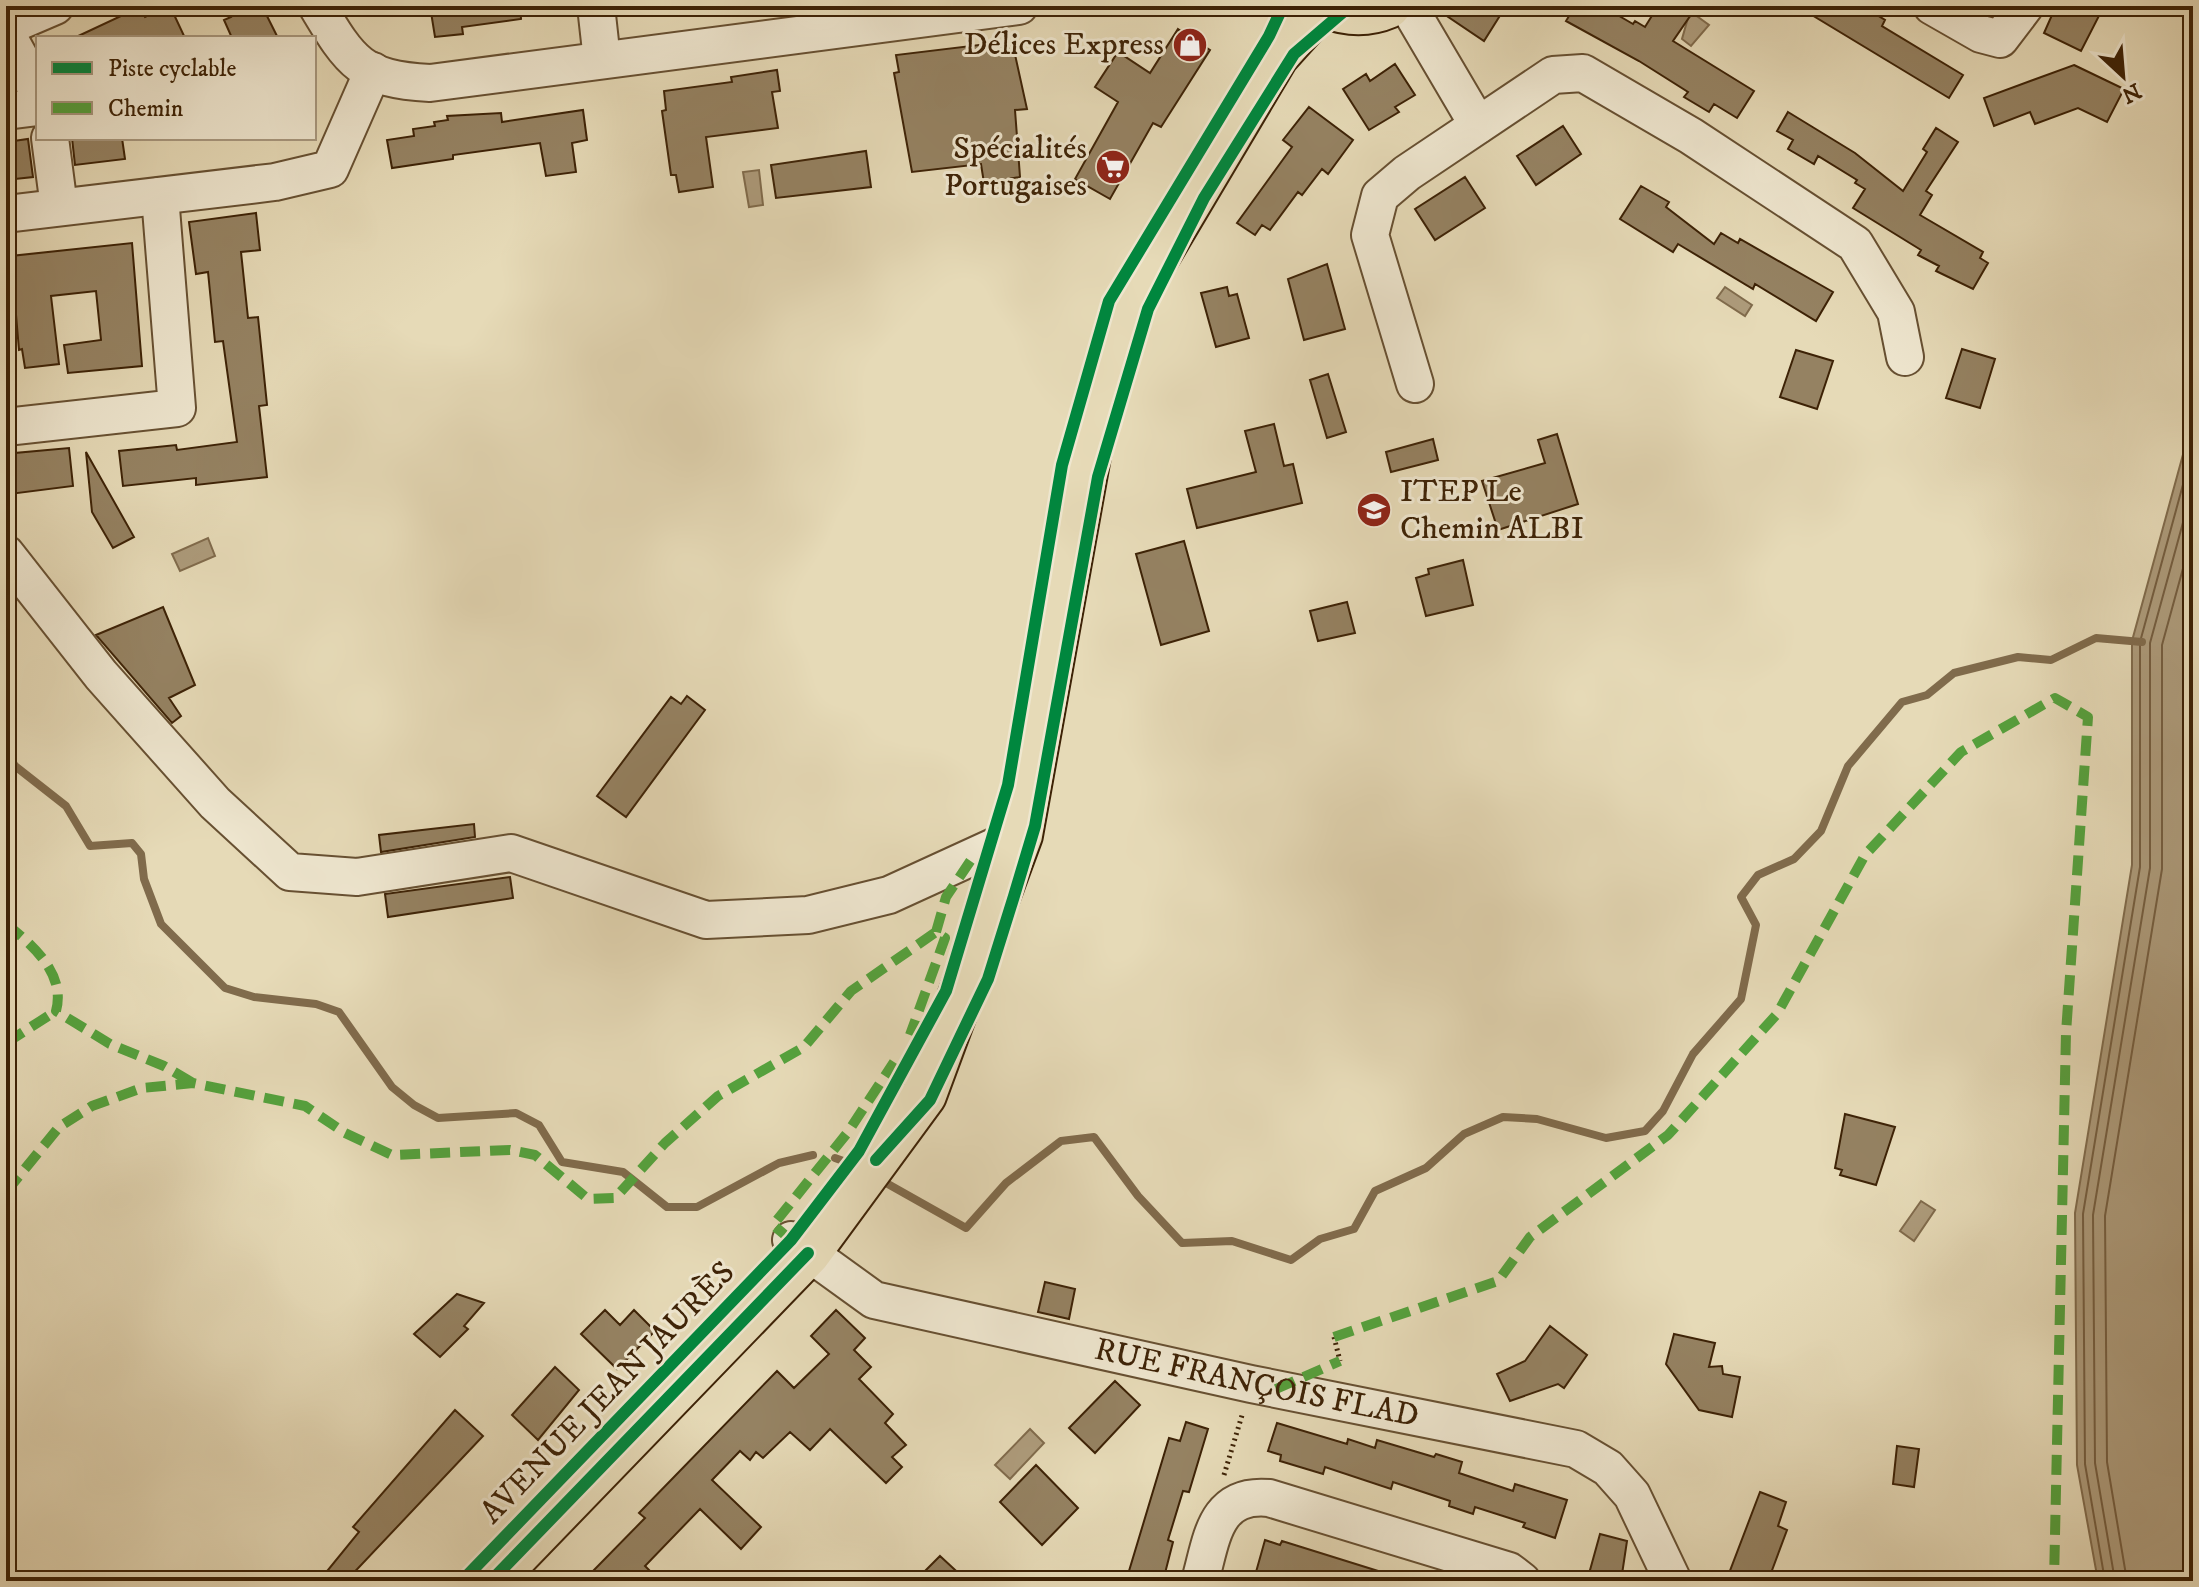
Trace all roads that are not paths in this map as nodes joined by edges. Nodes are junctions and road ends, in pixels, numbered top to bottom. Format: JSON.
{"nodes":[{"id":1,"x":55,"y":6,"type":"edge"},
{"id":2,"x":317,"y":6,"type":"edge"},
{"id":3,"x":596,"y":6,"type":"edge"},
{"id":4,"x":1019,"y":6,"type":"edge"},
{"id":5,"x":1321,"y":6,"type":"edge"},
{"id":6,"x":1327,"y":6,"type":"edge"},
{"id":7,"x":1388,"y":6,"type":"edge"},
{"id":8,"x":1408,"y":6,"type":"edge"},
{"id":9,"x":1932,"y":6,"type":"edge"},
{"id":10,"x":2025,"y":6,"type":"edge"},
{"id":11,"x":831,"y":18,"type":"edge"},
{"id":12,"x":6,"y":27,"type":"edge"},
{"id":13,"x":6,"y":33,"type":"edge"},
{"id":14,"x":602,"y":60,"type":"junction"},
{"id":15,"x":373,"y":71,"type":"junction"},
{"id":16,"x":36,"y":87,"type":"edge"},
{"id":17,"x":36,"y":107,"type":"edge"},
{"id":18,"x":6,"y":111,"type":"edge"},
{"id":19,"x":1478,"y":125,"type":"junction"},
{"id":20,"x":50,"y":140,"type":"edge"},
{"id":21,"x":160,"y":196,"type":"junction"},
{"id":22,"x":59,"y":207,"type":"junction"},
{"id":23,"x":6,"y":214,"type":"edge"},
{"id":24,"x":1905,"y":357,"type":"dead end"},
{"id":25,"x":1415,"y":384,"type":"dead end"},
{"id":26,"x":6,"y":427,"type":"edge"},
{"id":27,"x":6,"y":554,"type":"edge"},
{"id":28,"x":1020,"y":835,"type":"junction"},
{"id":29,"x":799,"y":1247,"type":"junction"},
{"id":30,"x":462,"y":1581,"type":"edge"},
{"id":31,"x":491,"y":1581,"type":"edge"},
{"id":32,"x":1200,"y":1581,"type":"edge"},
{"id":33,"x":1522,"y":1581,"type":"edge"},
{"id":34,"x":1673,"y":1581,"type":"edge"}],
"edges":[{"from":1,"to":12,"type":"street"},
{"from":2,"to":15,"type":"street"},
{"from":3,"to":14,"type":"street"},
{"from":4,"to":11,"type":"street"},
{"from":5,"to":28,"type":"main road"},
{"from":6,"to":7,"type":"main road"},
{"from":8,"to":19,"type":"street"},
{"from":9,"to":10,"type":"street"},
{"from":11,"to":14,"type":"street"},
{"from":13,"to":16,"type":"street"},
{"from":14,"to":15,"type":"street"},
{"from":15,"to":21,"type":"street"},
{"from":17,"to":18,"type":"street"},
{"from":19,"to":24,"type":"street"},
{"from":19,"to":25,"type":"street"},
{"from":20,"to":22,"type":"street"},
{"from":21,"to":22,"type":"street"},
{"from":21,"to":26,"type":"street"},
{"from":22,"to":23,"type":"street"},
{"from":27,"to":28,"type":"street"},
{"from":28,"to":29,"type":"main road"},
{"from":29,"to":30,"type":"main road","name":"AVENUE JEAN JAURÈS"},
{"from":29,"to":31,"type":"main road","name":"AVENUE JEAN JAURÈS"},
{"from":29,"to":34,"type":"street","name":"RUE FRANÇOIS FLAD"},
{"from":32,"to":33,"type":"street"}]}
